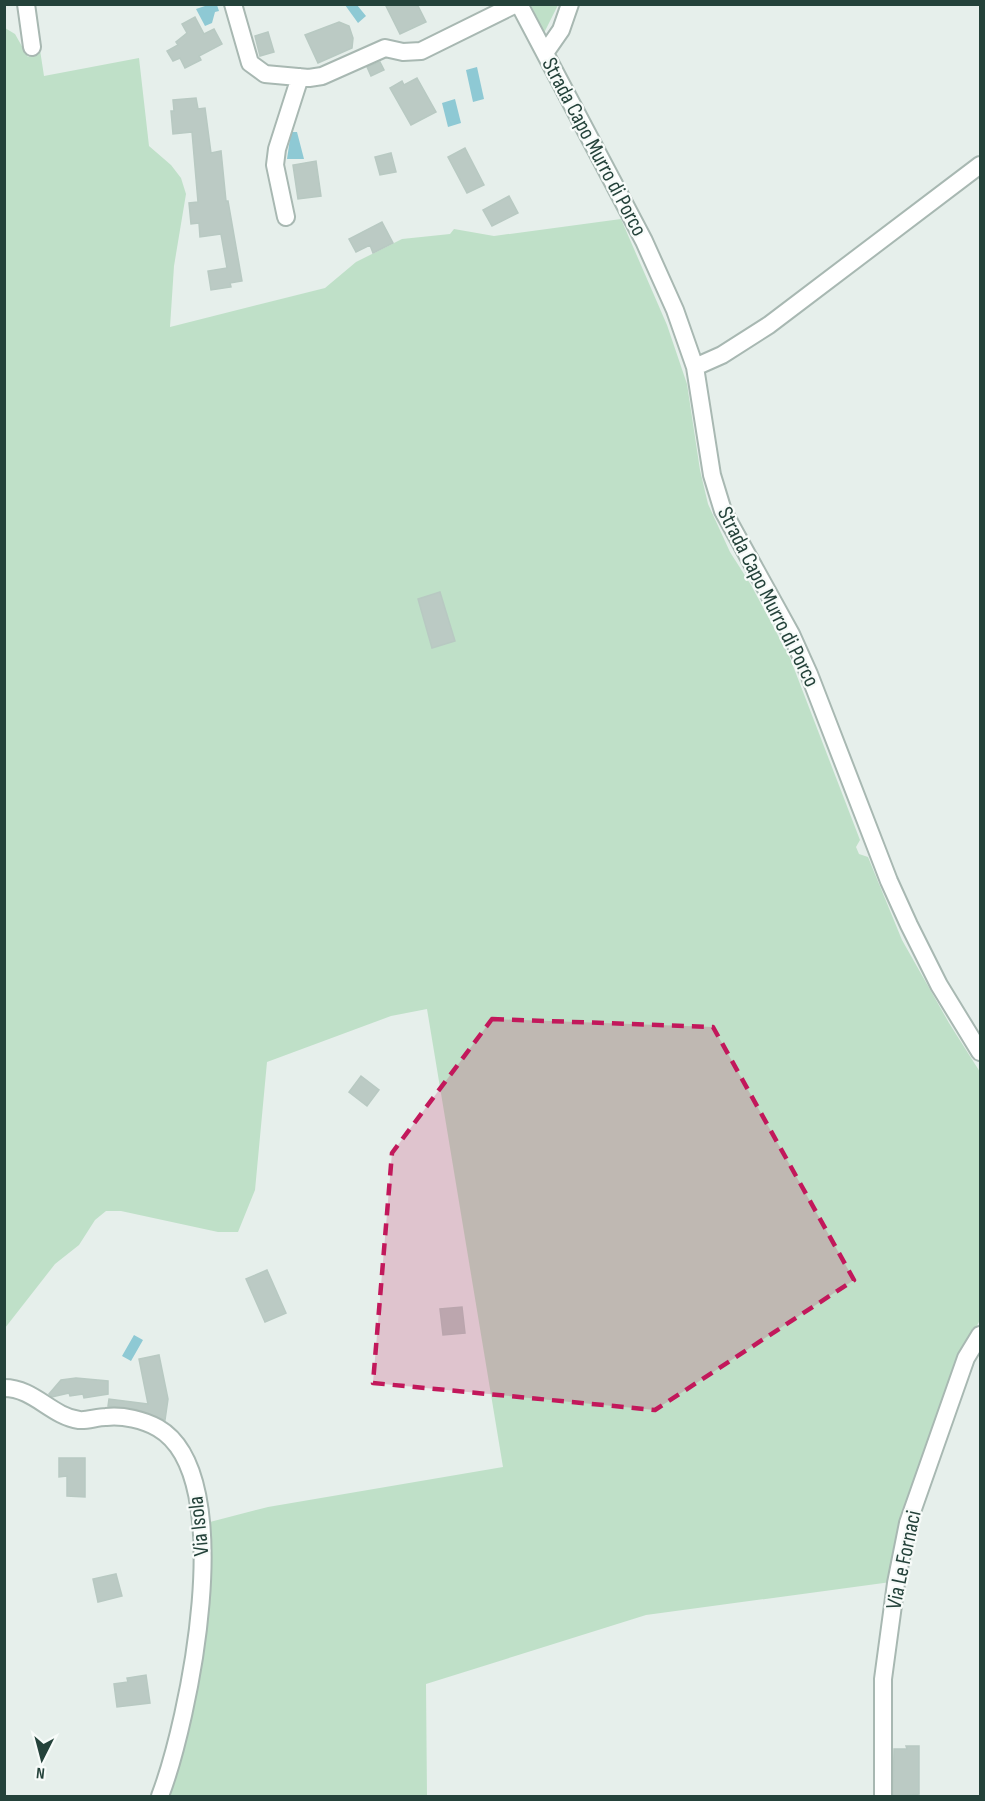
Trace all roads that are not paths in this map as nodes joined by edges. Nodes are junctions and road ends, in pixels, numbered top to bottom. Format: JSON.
{"nodes":[{"id":1,"x":26,"y":4,"type":"edge"},
{"id":2,"x":233,"y":4,"type":"edge"},
{"id":3,"x":518,"y":4,"type":"edge"},
{"id":4,"x":570,"y":4,"type":"edge"},
{"id":5,"x":32,"y":46,"type":"dead end"},
{"id":6,"x":545,"y":53,"type":"junction"},
{"id":7,"x":300,"y":77,"type":"junction"},
{"id":8,"x":981,"y":165,"type":"edge"},
{"id":9,"x":286,"y":217,"type":"dead end"},
{"id":10,"x":695,"y":367,"type":"junction"},
{"id":11,"x":981,"y":1052,"type":"edge"},
{"id":12,"x":981,"y":1335,"type":"edge"},
{"id":13,"x":4,"y":1388,"type":"edge"},
{"id":14,"x":160,"y":1797,"type":"edge"},
{"id":15,"x":883,"y":1797,"type":"edge"}],
"edges":[{"from":1,"to":5,"type":"street"},
{"from":2,"to":7,"type":"street"},
{"from":3,"to":6,"type":"street","name":"Strada Capo Murro di Porco"},
{"from":3,"to":7,"type":"street"},
{"from":4,"to":6,"type":"street"},
{"from":6,"to":10,"type":"street","name":"Strada Capo Murro di Porco"},
{"from":7,"to":9,"type":"street"},
{"from":8,"to":10,"type":"street"},
{"from":10,"to":11,"type":"street","name":"Strada Capo Murro di Porco"},
{"from":12,"to":15,"type":"street","name":"Via Le Fornaci"},
{"from":13,"to":14,"type":"street","name":"Via Isola"}]}
